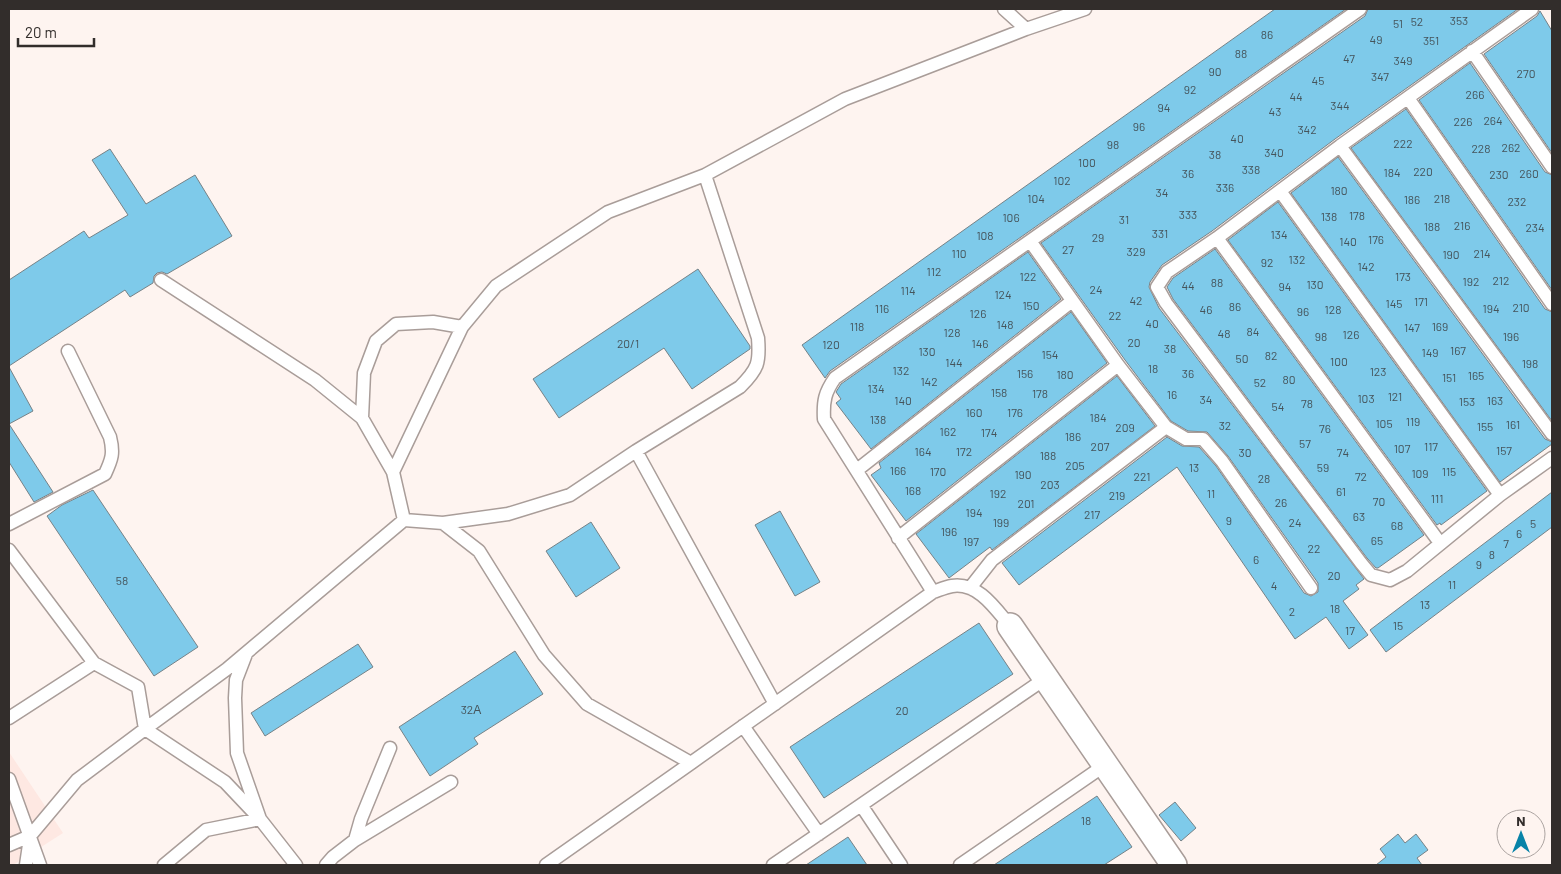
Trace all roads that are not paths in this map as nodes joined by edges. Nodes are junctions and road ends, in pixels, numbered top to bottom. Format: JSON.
{"nodes":[{"id":1,"x":1004,"y":9,"type":"edge"},
{"id":2,"x":1085,"y":9,"type":"edge"},
{"id":3,"x":1360,"y":9,"type":"edge"},
{"id":4,"x":1532,"y":9,"type":"edge"},
{"id":5,"x":1026,"y":29,"type":"junction"},
{"id":6,"x":1472,"y":51,"type":"junction"},
{"id":7,"x":1408,"y":98,"type":"junction"},
{"id":8,"x":1340,"y":146,"type":"junction"},
{"id":9,"x":1552,"y":167,"type":"edge"},
{"id":10,"x":704,"y":175,"type":"junction"},
{"id":11,"x":1280,"y":191,"type":"junction"},
{"id":12,"x":1217,"y":238,"type":"junction"},
{"id":13,"x":1030,"y":241,"type":"junction"},
{"id":14,"x":161,"y":280,"type":"dead end"},
{"id":15,"x":1072,"y":301,"type":"junction"},
{"id":16,"x":1552,"y":304,"type":"edge"},
{"id":17,"x":462,"y":327,"type":"junction"},
{"id":18,"x":68,"y":351,"type":"dead end"},
{"id":19,"x":1118,"y":365,"type":"junction"},
{"id":20,"x":362,"y":418,"type":"junction"},
{"id":21,"x":1166,"y":427,"type":"junction"},
{"id":22,"x":1552,"y":434,"type":"edge"},
{"id":23,"x":636,"y":451,"type":"junction"},
{"id":24,"x":1552,"y":458,"type":"edge"},
{"id":25,"x":857,"y":470,"type":"junction"},
{"id":26,"x":393,"y":472,"type":"junction"},
{"id":27,"x":1500,"y":495,"type":"junction"},
{"id":28,"x":404,"y":520,"type":"junction"},
{"id":29,"x":443,"y":523,"type":"junction"},
{"id":30,"x":9,"y":524,"type":"edge"},
{"id":31,"x":898,"y":538,"type":"junction"},
{"id":32,"x":1440,"y":543,"type":"junction"},
{"id":33,"x":9,"y":550,"type":"edge"},
{"id":34,"x":970,"y":588,"type":"junction"},
{"id":35,"x":1311,"y":588,"type":"dead end"},
{"id":36,"x":933,"y":592,"type":"junction"},
{"id":37,"x":1010,"y":626,"type":"joint"},
{"id":38,"x":246,"y":653,"type":"junction"},
{"id":39,"x":94,"y":663,"type":"junction"},
{"id":40,"x":1046,"y":678,"type":"junction"},
{"id":41,"x":775,"y":704,"type":"junction"},
{"id":42,"x":9,"y":718,"type":"edge"},
{"id":43,"x":743,"y":726,"type":"junction"},
{"id":44,"x":144,"y":729,"type":"junction"},
{"id":45,"x":390,"y":748,"type":"dead end"},
{"id":46,"x":691,"y":763,"type":"junction"},
{"id":47,"x":1105,"y":764,"type":"junction"},
{"id":48,"x":9,"y":779,"type":"edge"},
{"id":49,"x":451,"y":782,"type":"dead end"},
{"id":50,"x":861,"y":805,"type":"junction"},
{"id":51,"x":260,"y":819,"type":"junction"},
{"id":52,"x":818,"y":834,"type":"junction"},
{"id":53,"x":30,"y":836,"type":"junction"},
{"id":54,"x":355,"y":840,"type":"junction"},
{"id":55,"x":9,"y":845,"type":"edge"},
{"id":56,"x":26,"y":865,"type":"edge"},
{"id":57,"x":40,"y":865,"type":"edge"},
{"id":58,"x":164,"y":865,"type":"edge"},
{"id":59,"x":296,"y":865,"type":"edge"},
{"id":60,"x":326,"y":865,"type":"edge"},
{"id":61,"x":546,"y":865,"type":"edge"},
{"id":62,"x":773,"y":865,"type":"edge"},
{"id":63,"x":901,"y":865,"type":"edge"},
{"id":64,"x":960,"y":865,"type":"edge"},
{"id":65,"x":1174,"y":865,"type":"edge"}],
"edges":[{"from":1,"to":5,"type":"lane"},
{"from":2,"to":5,"type":"lane"},
{"from":3,"to":13,"type":"lane"},
{"from":4,"to":6,"type":"lane"},
{"from":5,"to":10,"type":"lane"},
{"from":6,"to":7,"type":"lane"},
{"from":6,"to":9,"type":"lane"},
{"from":7,"to":8,"type":"lane"},
{"from":7,"to":16,"type":"lane"},
{"from":8,"to":11,"type":"lane"},
{"from":8,"to":22,"type":"lane"},
{"from":10,"to":17,"type":"lane"},
{"from":10,"to":23,"type":"lane"},
{"from":11,"to":12,"type":"lane"},
{"from":11,"to":27,"type":"lane"},
{"from":12,"to":32,"type":"lane"},
{"from":12,"to":32,"type":"lane"},
{"from":13,"to":15,"type":"lane"},
{"from":13,"to":25,"type":"lane"},
{"from":14,"to":20,"type":"lane"},
{"from":15,"to":19,"type":"lane"},
{"from":15,"to":25,"type":"lane"},
{"from":17,"to":20,"type":"lane"},
{"from":17,"to":26,"type":"lane"},
{"from":18,"to":30,"type":"lane"},
{"from":19,"to":21,"type":"lane"},
{"from":19,"to":31,"type":"lane"},
{"from":20,"to":26,"type":"lane"},
{"from":21,"to":34,"type":"lane"},
{"from":21,"to":35,"type":"lane"},
{"from":23,"to":29,"type":"lane"},
{"from":23,"to":41,"type":"lane"},
{"from":24,"to":27,"type":"lane"},
{"from":25,"to":31,"type":"lane"},
{"from":26,"to":28,"type":"lane"},
{"from":27,"to":32,"type":"lane"},
{"from":28,"to":29,"type":"lane"},
{"from":28,"to":38,"type":"lane"},
{"from":29,"to":46,"type":"lane"},
{"from":31,"to":36,"type":"lane"},
{"from":33,"to":39,"type":"lane"},
{"from":34,"to":36,"type":"lane"},
{"from":34,"to":37,"type":"lane"},
{"from":36,"to":41,"type":"lane"},
{"from":37,"to":40,"type":"street"},
{"from":38,"to":44,"type":"lane"},
{"from":38,"to":51,"type":"lane"},
{"from":39,"to":42,"type":"lane"},
{"from":39,"to":44,"type":"lane"},
{"from":40,"to":47,"type":"street"},
{"from":40,"to":50,"type":"lane"},
{"from":41,"to":43,"type":"lane"},
{"from":43,"to":46,"type":"lane"},
{"from":43,"to":52,"type":"lane"},
{"from":44,"to":51,"type":"lane"},
{"from":44,"to":53,"type":"lane"},
{"from":45,"to":54,"type":"lane"},
{"from":46,"to":61,"type":"lane"},
{"from":47,"to":64,"type":"lane"},
{"from":47,"to":65,"type":"street"},
{"from":48,"to":53,"type":"lane"},
{"from":49,"to":54,"type":"lane"},
{"from":50,"to":52,"type":"lane"},
{"from":50,"to":63,"type":"lane"},
{"from":51,"to":58,"type":"lane"},
{"from":51,"to":59,"type":"lane"},
{"from":52,"to":62,"type":"lane"},
{"from":53,"to":55,"type":"lane"},
{"from":53,"to":56,"type":"lane"},
{"from":53,"to":57,"type":"lane"},
{"from":54,"to":60,"type":"lane"}]}
